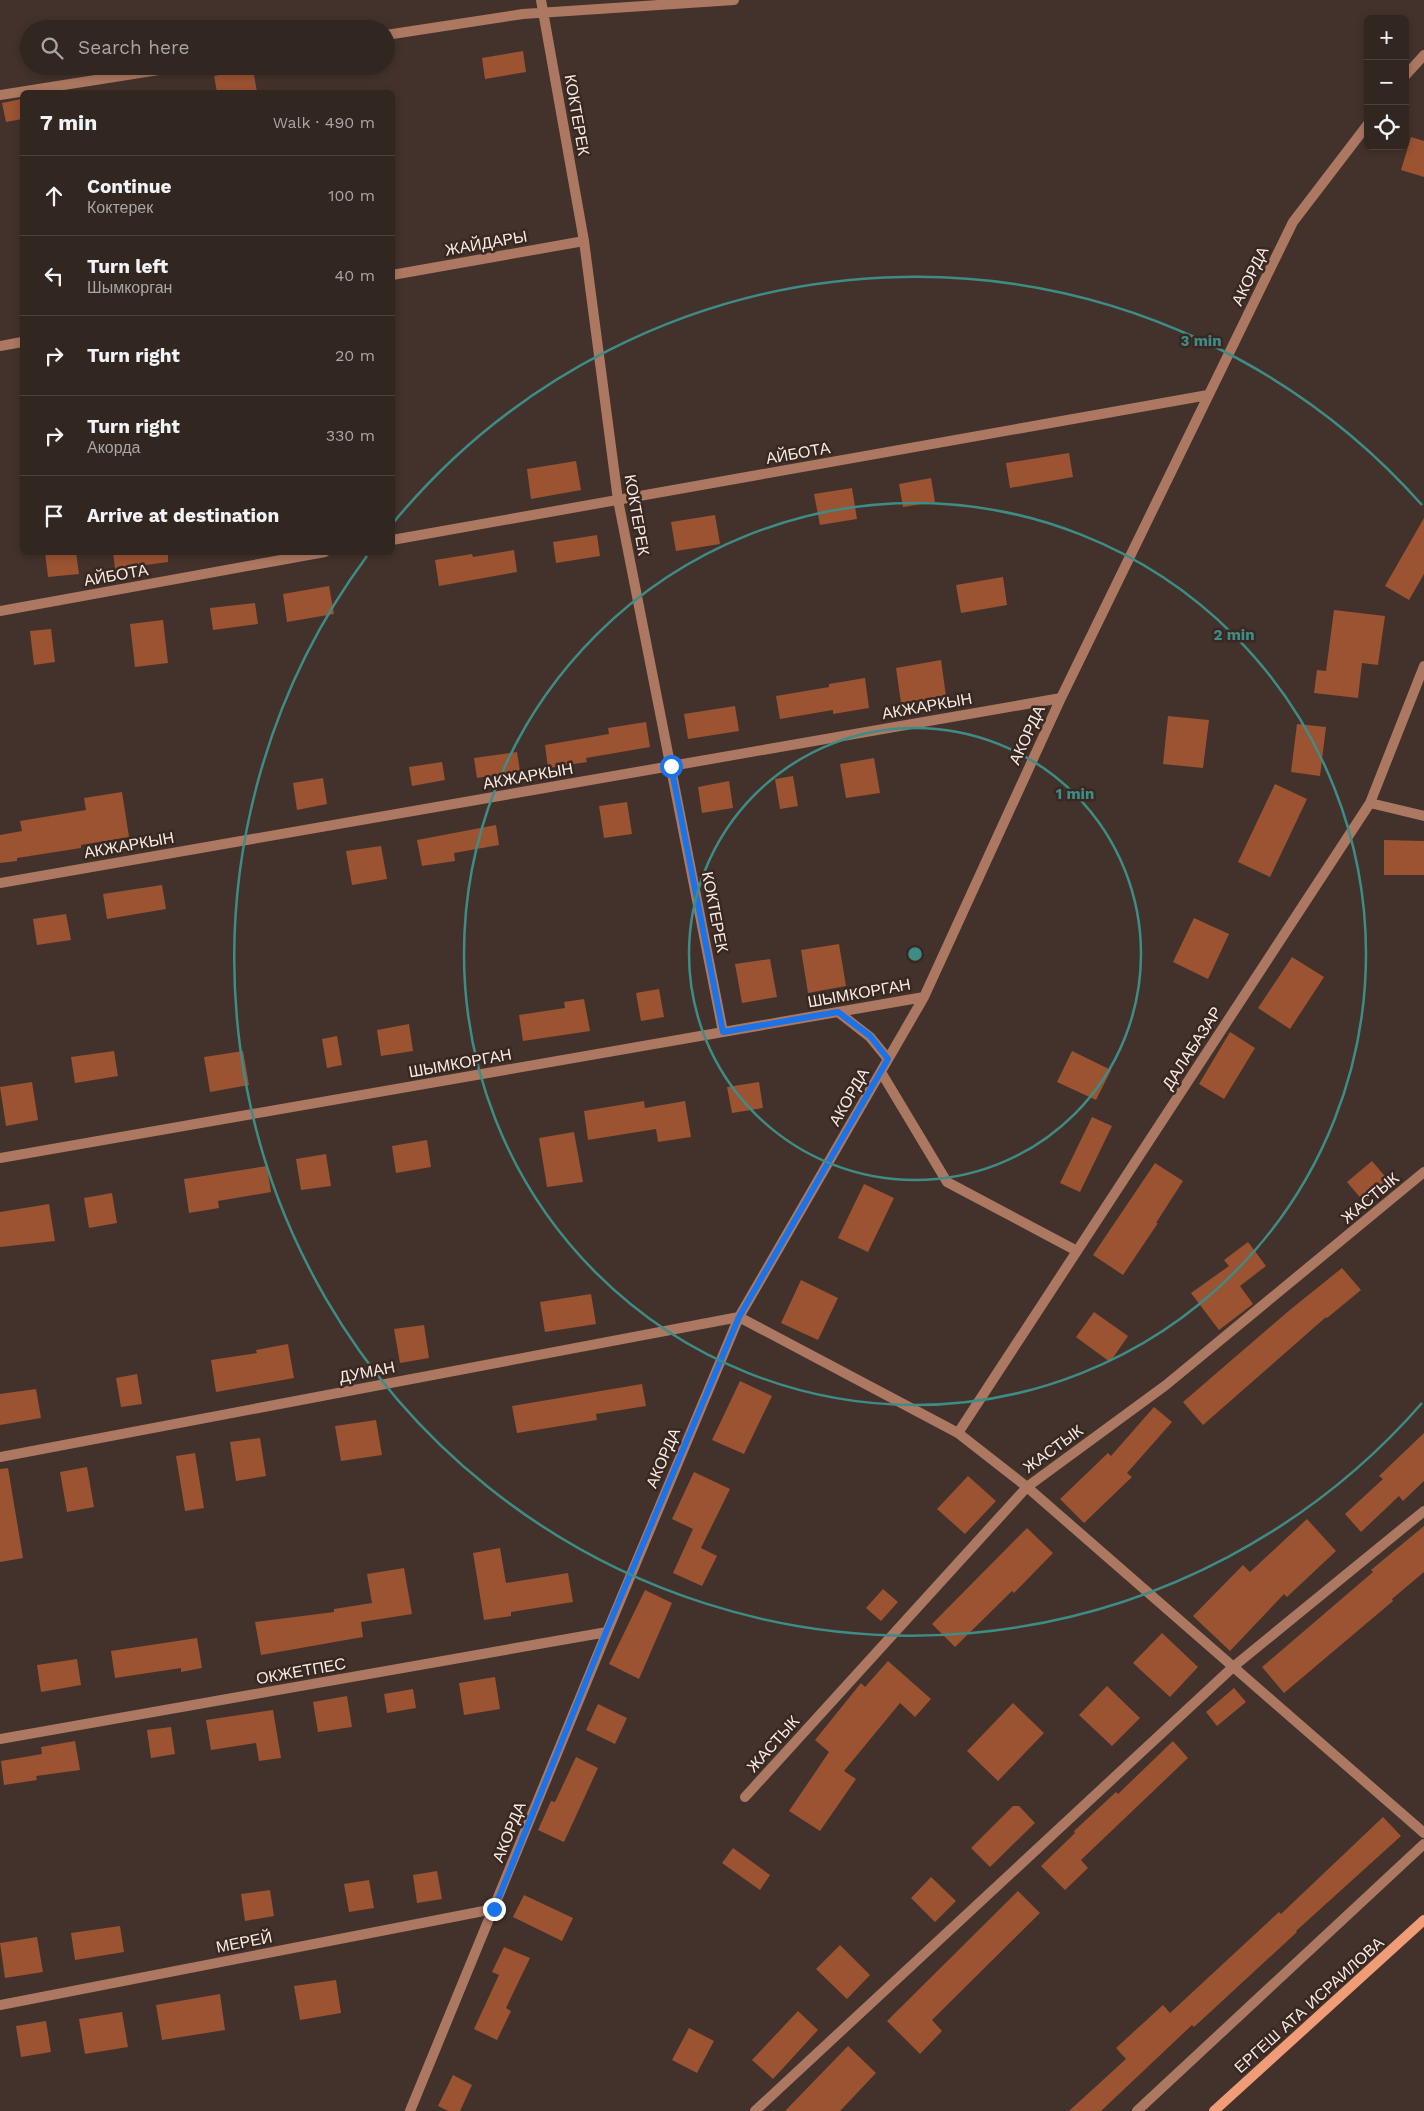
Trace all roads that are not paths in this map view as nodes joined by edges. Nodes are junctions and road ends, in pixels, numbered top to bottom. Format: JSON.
{"nodes":[{"id":1,"x":542,"y":0,"type":"edge"},
{"id":2,"x":734,"y":0,"type":"edge"},
{"id":3,"x":543,"y":13,"type":"junction"},
{"id":4,"x":395,"y":34,"type":"edge"},
{"id":5,"x":1424,"y":55,"type":"edge"},
{"id":6,"x":1409,"y":72,"type":"edge"},
{"id":7,"x":127,"y":75,"type":"edge"},
{"id":8,"x":32,"y":90,"type":"edge"},
{"id":9,"x":20,"y":92,"type":"edge"},
{"id":10,"x":0,"y":95,"type":"edge"},
{"id":11,"x":1364,"y":129,"type":"edge"},
{"id":12,"x":584,"y":241,"type":"junction"},
{"id":13,"x":395,"y":274,"type":"edge"},
{"id":14,"x":20,"y":342,"type":"edge"},
{"id":15,"x":0,"y":346,"type":"edge"},
{"id":16,"x":1208,"y":395,"type":"junction"},
{"id":17,"x":618,"y":500,"type":"junction"},
{"id":18,"x":395,"y":539,"type":"edge"},
{"id":19,"x":308,"y":555,"type":"edge"},
{"id":20,"x":0,"y":611,"type":"edge"},
{"id":21,"x":1424,"y":666,"type":"edge"},
{"id":22,"x":1061,"y":698,"type":"junction"},
{"id":23,"x":671,"y":766,"type":"junction"},
{"id":24,"x":1370,"y":803,"type":"junction"},
{"id":25,"x":1424,"y":816,"type":"edge"},
{"id":26,"x":0,"y":883,"type":"edge"},
{"id":27,"x":924,"y":997,"type":"junction"},
{"id":28,"x":838,"y":1012,"type":"junction"},
{"id":29,"x":723,"y":1032,"type":"junction"},
{"id":30,"x":888,"y":1059,"type":"junction"},
{"id":31,"x":881,"y":1072,"type":"junction"},
{"id":32,"x":0,"y":1158,"type":"edge"},
{"id":33,"x":1424,"y":1172,"type":"edge"},
{"id":34,"x":1077,"y":1251,"type":"junction"},
{"id":35,"x":739,"y":1317,"type":"junction"},
{"id":36,"x":958,"y":1433,"type":"junction"},
{"id":37,"x":0,"y":1457,"type":"edge"},
{"id":38,"x":1027,"y":1486,"type":"junction"},
{"id":39,"x":1424,"y":1511,"type":"edge"},
{"id":40,"x":606,"y":1632,"type":"junction"},
{"id":41,"x":1234,"y":1667,"type":"junction"},
{"id":42,"x":0,"y":1739,"type":"edge"},
{"id":43,"x":745,"y":1797,"type":"dead end"},
{"id":44,"x":1424,"y":1833,"type":"edge"},
{"id":45,"x":1424,"y":1844,"type":"edge"},
{"id":46,"x":494,"y":1909,"type":"junction"},
{"id":47,"x":1424,"y":1920,"type":"edge"},
{"id":48,"x":0,"y":2005,"type":"edge"},
{"id":49,"x":410,"y":2111,"type":"edge"},
{"id":50,"x":755,"y":2111,"type":"edge"},
{"id":51,"x":1137,"y":2111,"type":"edge"},
{"id":52,"x":1214,"y":2111,"type":"edge"}],
"edges":[{"from":1,"to":3,"type":"street","name":"КОКТЕРЕК"},
{"from":2,"to":3,"type":"street"},
{"from":3,"to":4,"type":"street"},
{"from":3,"to":12,"type":"street","name":"КОКТЕРЕК"},
{"from":5,"to":6,"type":"street"},
{"from":7,"to":8,"type":"street"},
{"from":9,"to":10,"type":"street"},
{"from":11,"to":16,"type":"street","name":"АКОРДА"},
{"from":12,"to":13,"type":"street","name":"ЖАЙДАРЫ"},
{"from":12,"to":17,"type":"street","name":"КОКТЕРЕК"},
{"from":14,"to":15,"type":"street"},
{"from":16,"to":17,"type":"street","name":"АЙБОТА"},
{"from":16,"to":22,"type":"street","name":"АКОРДА"},
{"from":17,"to":18,"type":"street","name":"АЙБОТА"},
{"from":17,"to":23,"type":"street","name":"КОКТЕРЕК"},
{"from":19,"to":20,"type":"street","name":"АЙБОТА"},
{"from":21,"to":24,"type":"street","name":"ДАЛАБАЗАР"},
{"from":22,"to":23,"type":"street","name":"АКЖАРКЫН"},
{"from":22,"to":27,"type":"street","name":"АКОРДА"},
{"from":23,"to":26,"type":"street","name":"АКЖАРКЫН"},
{"from":23,"to":29,"type":"street","name":"КОКТЕРЕК"},
{"from":24,"to":25,"type":"street"},
{"from":24,"to":34,"type":"street","name":"ДАЛАБАЗАР"},
{"from":27,"to":28,"type":"street","name":"ШЫМКОРГАН"},
{"from":27,"to":30,"type":"street","name":"АКОРДА"},
{"from":28,"to":29,"type":"street","name":"ШЫМКОРГАН"},
{"from":28,"to":30,"type":"street"},
{"from":29,"to":32,"type":"street","name":"ШЫМКОРГАН"},
{"from":30,"to":31,"type":"street","name":"АКОРДА"},
{"from":31,"to":34,"type":"street"},
{"from":31,"to":35,"type":"street","name":"АКОРДА"},
{"from":33,"to":38,"type":"street","name":"ЖАСТЫК"},
{"from":34,"to":36,"type":"street","name":"ДАЛАБАЗАР"},
{"from":35,"to":36,"type":"street"},
{"from":35,"to":37,"type":"street","name":"ДУМАН"},
{"from":35,"to":40,"type":"street","name":"АКОРДА"},
{"from":36,"to":38,"type":"street"},
{"from":38,"to":41,"type":"street"},
{"from":38,"to":43,"type":"street","name":"ЖАСТЫК"},
{"from":39,"to":41,"type":"street"},
{"from":40,"to":42,"type":"street","name":"ОКЖЕТПЕС"},
{"from":40,"to":46,"type":"street","name":"АКОРДА"},
{"from":41,"to":44,"type":"street"},
{"from":41,"to":50,"type":"street"},
{"from":45,"to":51,"type":"street"},
{"from":46,"to":48,"type":"street","name":"МЕРЕЙ"},
{"from":46,"to":49,"type":"street","name":"АКОРДА"},
{"from":47,"to":52,"type":"main road","name":"ЕРГЕШ АТА ИСРАИЛОВА"}]}
